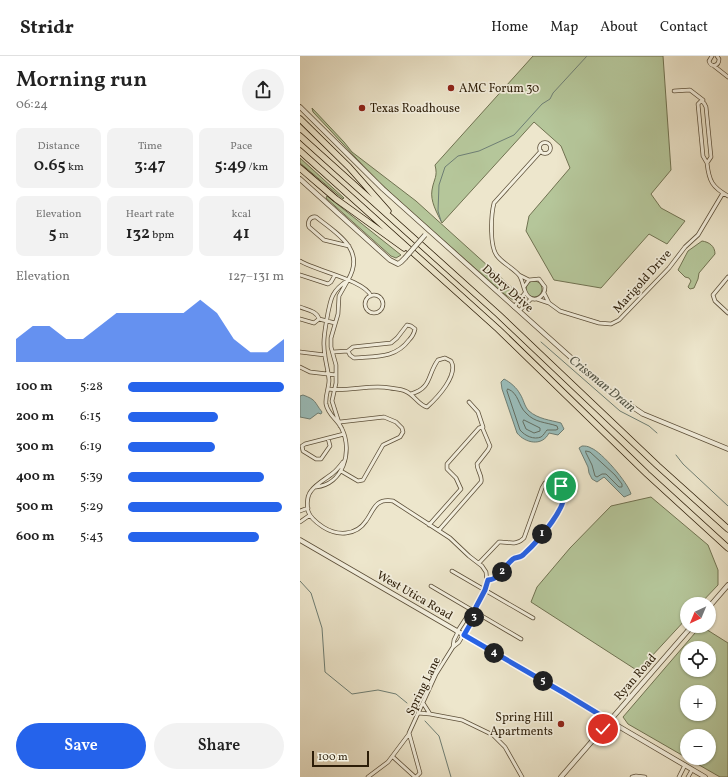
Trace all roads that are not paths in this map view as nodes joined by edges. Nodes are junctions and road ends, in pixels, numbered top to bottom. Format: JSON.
{"nodes":[{"id":1,"x":712,"y":56,"type":"edge"},
{"id":2,"x":717,"y":56,"type":"edge"},
{"id":3,"x":719,"y":62,"type":"junction"},
{"id":4,"x":712,"y":65,"type":"junction"},
{"id":5,"x":721,"y":72,"type":"junction"},
{"id":6,"x":728,"y":77,"type":"edge"},
{"id":7,"x":674,"y":91,"type":"dead end"},
{"id":8,"x":697,"y":95,"type":"junction"},
{"id":9,"x":704,"y":102,"type":"junction"},
{"id":10,"x":698,"y":103,"type":"junction"},
{"id":11,"x":300,"y":107,"type":"edge"},
{"id":12,"x":300,"y":119,"type":"edge"},
{"id":13,"x":300,"y":136,"type":"edge"},
{"id":14,"x":300,"y":151,"type":"edge"},
{"id":15,"x":541,"y":151,"type":"dead end"},
{"id":16,"x":707,"y":162,"type":"junction"},
{"id":17,"x":300,"y":168,"type":"edge"},
{"id":18,"x":300,"y":179,"type":"edge"},
{"id":19,"x":722,"y":193,"type":"junction"},
{"id":20,"x":728,"y":196,"type":"edge"},
{"id":21,"x":429,"y":231,"type":"junction"},
{"id":22,"x":406,"y":232,"type":"junction"},
{"id":23,"x":349,"y":246,"type":"junction"},
{"id":24,"x":300,"y":261,"type":"edge"},
{"id":25,"x":430,"y":267,"type":"junction"},
{"id":26,"x":300,"y":275,"type":"edge"},
{"id":27,"x":335,"y":275,"type":"junction"},
{"id":28,"x":519,"y":275,"type":"junction"},
{"id":29,"x":728,"y":277,"type":"edge"},
{"id":30,"x":348,"y":280,"type":"junction"},
{"id":31,"x":529,"y":280,"type":"junction"},
{"id":32,"x":524,"y":286,"type":"junction"},
{"id":33,"x":525,"y":293,"type":"junction"},
{"id":34,"x":544,"y":293,"type":"junction"},
{"id":35,"x":371,"y":296,"type":"junction"},
{"id":36,"x":531,"y":299,"type":"junction"},
{"id":37,"x":537,"y":299,"type":"junction"},
{"id":38,"x":549,"y":303,"type":"junction"},
{"id":39,"x":300,"y":307,"type":"edge"},
{"id":40,"x":514,"y":307,"type":"junction"},
{"id":41,"x":519,"y":311,"type":"junction"},
{"id":42,"x":728,"y":313,"type":"edge"},
{"id":43,"x":300,"y":319,"type":"edge"},
{"id":44,"x":319,"y":319,"type":"junction"},
{"id":45,"x":327,"y":320,"type":"junction"},
{"id":46,"x":335,"y":323,"type":"junction"},
{"id":47,"x":348,"y":351,"type":"junction"},
{"id":48,"x":300,"y":352,"type":"edge"},
{"id":49,"x":333,"y":353,"type":"junction"},
{"id":50,"x":325,"y":355,"type":"junction"},
{"id":51,"x":300,"y":366,"type":"edge"},
{"id":52,"x":328,"y":375,"type":"junction"},
{"id":53,"x":336,"y":375,"type":"junction"},
{"id":54,"x":328,"y":389,"type":"junction"},
{"id":55,"x":334,"y":390,"type":"junction"},
{"id":56,"x":411,"y":394,"type":"junction"},
{"id":57,"x":469,"y":402,"type":"dead end"},
{"id":58,"x":340,"y":424,"type":"junction"},
{"id":59,"x":483,"y":427,"type":"junction"},
{"id":60,"x":344,"y":434,"type":"junction"},
{"id":61,"x":328,"y":438,"type":"junction"},
{"id":62,"x":728,"y":449,"type":"edge"},
{"id":63,"x":343,"y":462,"type":"junction"},
{"id":64,"x":341,"y":471,"type":"junction"},
{"id":65,"x":316,"y":487,"type":"junction"},
{"id":66,"x":308,"y":508,"type":"junction"},
{"id":67,"x":300,"y":511,"type":"edge"},
{"id":68,"x":310,"y":516,"type":"junction"},
{"id":69,"x":300,"y":522,"type":"edge"},
{"id":70,"x":429,"y":525,"type":"junction"},
{"id":71,"x":728,"y":529,"type":"edge"},
{"id":72,"x":439,"y":530,"type":"junction"},
{"id":73,"x":300,"y":540,"type":"edge"},
{"id":74,"x":728,"y":548,"type":"edge"},
{"id":75,"x":479,"y":563,"type":"junction"},
{"id":76,"x":452,"y":571,"type":"dead end"},
{"id":77,"x":488,"y":580,"type":"junction"},
{"id":78,"x":728,"y":585,"type":"edge"},
{"id":79,"x":431,"y":586,"type":"dead end"},
{"id":80,"x":485,"y":590,"type":"junction"},
{"id":81,"x":716,"y":599,"type":"edge"},
{"id":82,"x":476,"y":607,"type":"junction"},
{"id":83,"x":472,"y":610,"type":"junction"},
{"id":84,"x":476,"y":612,"type":"junction"},
{"id":85,"x":533,"y":618,"type":"dead end"},
{"id":86,"x":458,"y":632,"type":"junction"},
{"id":87,"x":686,"y":633,"type":"edge"},
{"id":88,"x":463,"y":635,"type":"junction"},
{"id":89,"x":520,"y":639,"type":"dead end"},
{"id":90,"x":453,"y":647,"type":"junction"},
{"id":91,"x":422,"y":703,"type":"junction"},
{"id":92,"x":418,"y":713,"type":"junction"},
{"id":93,"x":430,"y":714,"type":"junction"},
{"id":94,"x":610,"y":721,"type":"junction"},
{"id":95,"x":409,"y":733,"type":"junction"},
{"id":96,"x":393,"y":757,"type":"junction"},
{"id":97,"x":680,"y":762,"type":"edge"},
{"id":98,"x":685,"y":765,"type":"joint"},
{"id":99,"x":692,"y":770,"type":"junction"},
{"id":100,"x":368,"y":777,"type":"edge"},
{"id":101,"x":416,"y":777,"type":"edge"},
{"id":102,"x":522,"y":777,"type":"edge"},
{"id":103,"x":561,"y":777,"type":"edge"},
{"id":104,"x":632,"y":777,"type":"edge"},
{"id":105,"x":646,"y":777,"type":"edge"},
{"id":106,"x":679,"y":777,"type":"edge"},
{"id":107,"x":688,"y":777,"type":"edge"},
{"id":108,"x":705,"y":777,"type":"edge"}],
"edges":[{"from":1,"to":4,"type":"street"},
{"from":2,"to":3,"type":"street"},
{"from":3,"to":4,"type":"street"},
{"from":3,"to":5,"type":"street"},
{"from":4,"to":5,"type":"street"},
{"from":5,"to":6,"type":"street"},
{"from":7,"to":8,"type":"street"},
{"from":8,"to":9,"type":"street"},
{"from":8,"to":10,"type":"street"},
{"from":9,"to":10,"type":"street"},
{"from":9,"to":16,"type":"street"},
{"from":10,"to":16,"type":"street"},
{"from":11,"to":21,"type":"street","name":"Dobry Drive"},
{"from":12,"to":22,"type":"highway"},
{"from":13,"to":22,"type":"highway"},
{"from":14,"to":25,"type":"highway"},
{"from":15,"to":28,"type":"street"},
{"from":16,"to":19,"type":"street"},
{"from":17,"to":25,"type":"highway"},
{"from":18,"to":21,"type":"street","bridge":true},
{"from":19,"to":20,"type":"street"},
{"from":19,"to":38,"type":"street","name":"Marigold Drive"},
{"from":21,"to":40,"type":"street","name":"Dobry Drive"},
{"from":22,"to":71,"type":"highway"},
{"from":23,"to":23,"type":"street"},
{"from":23,"to":30,"type":"street"},
{"from":24,"to":27,"type":"street"},
{"from":25,"to":74,"type":"highway"},
{"from":26,"to":27,"type":"street"},
{"from":27,"to":30,"type":"street"},
{"from":28,"to":31,"type":"street"},
{"from":28,"to":32,"type":"street"},
{"from":29,"to":42,"type":"street"},
{"from":30,"to":35,"type":"street"},
{"from":30,"to":45,"type":"street"},
{"from":30,"to":46,"type":"street"},
{"from":31,"to":32,"type":"street"},
{"from":31,"to":34,"type":"street"},
{"from":32,"to":33,"type":"street"},
{"from":33,"to":36,"type":"street"},
{"from":33,"to":40,"type":"street"},
{"from":34,"to":37,"type":"street"},
{"from":34,"to":38,"type":"street"},
{"from":35,"to":35,"type":"street"},
{"from":36,"to":37,"type":"street","name":"Marigold Drive"},
{"from":36,"to":41,"type":"street"},
{"from":37,"to":38,"type":"street","name":"Marigold Drive"},
{"from":39,"to":44,"type":"street"},
{"from":40,"to":41,"type":"street","name":"Dobry Drive"},
{"from":41,"to":62,"type":"street","name":"Dobry Drive"},
{"from":43,"to":44,"type":"street"},
{"from":44,"to":45,"type":"street"},
{"from":45,"to":46,"type":"street"},
{"from":45,"to":50,"type":"street"},
{"from":46,"to":49,"type":"street"},
{"from":47,"to":47,"type":"street"},
{"from":47,"to":49,"type":"street"},
{"from":48,"to":50,"type":"street"},
{"from":49,"to":50,"type":"street"},
{"from":49,"to":53,"type":"street"},
{"from":50,"to":52,"type":"street"},
{"from":51,"to":52,"type":"street"},
{"from":52,"to":53,"type":"street"},
{"from":52,"to":54,"type":"street"},
{"from":53,"to":55,"type":"street"},
{"from":54,"to":55,"type":"street"},
{"from":54,"to":58,"type":"street"},
{"from":55,"to":56,"type":"street"},
{"from":55,"to":58,"type":"street"},
{"from":56,"to":56,"type":"street"},
{"from":57,"to":59,"type":"street"},
{"from":58,"to":60,"type":"street"},
{"from":58,"to":64,"type":"street"},
{"from":59,"to":70,"type":"street"},
{"from":59,"to":72,"type":"street"},
{"from":60,"to":61,"type":"street"},
{"from":60,"to":63,"type":"street"},
{"from":61,"to":61,"type":"street"},
{"from":63,"to":64,"type":"street"},
{"from":63,"to":65,"type":"street"},
{"from":64,"to":65,"type":"street"},
{"from":65,"to":66,"type":"street"},
{"from":66,"to":67,"type":"street"},
{"from":66,"to":68,"type":"street"},
{"from":68,"to":69,"type":"street"},
{"from":68,"to":70,"type":"street"},
{"from":70,"to":72,"type":"street"},
{"from":72,"to":75,"type":"street"},
{"from":73,"to":86,"type":"street","name":"West Utica Road"},
{"from":75,"to":77,"type":"street"},
{"from":75,"to":77,"type":"street"},
{"from":76,"to":80,"type":"street"},
{"from":77,"to":80,"type":"street"},
{"from":78,"to":81,"type":"street"},
{"from":79,"to":83,"type":"street"},
{"from":80,"to":82,"type":"street"},
{"from":80,"to":85,"type":"street"},
{"from":82,"to":83,"type":"street","name":"Spring Lane"},
{"from":82,"to":84,"type":"street"},
{"from":83,"to":84,"type":"street"},
{"from":83,"to":86,"type":"street","name":"Spring Lane"},
{"from":84,"to":88,"type":"street","name":"Spring Lane"},
{"from":84,"to":89,"type":"street"},
{"from":86,"to":88,"type":"street","name":"West Utica Road"},
{"from":86,"to":90,"type":"street","name":"Spring Lane"},
{"from":87,"to":94,"type":"street","name":"Ryan Road"},
{"from":88,"to":90,"type":"street","name":"Spring Lane"},
{"from":88,"to":94,"type":"street","name":"West Utica Road"},
{"from":90,"to":91,"type":"street","name":"Spring Lane"},
{"from":91,"to":92,"type":"street","name":"Spring Lane"},
{"from":91,"to":93,"type":"street"},
{"from":92,"to":93,"type":"street"},
{"from":92,"to":95,"type":"street","name":"Spring Lane"},
{"from":93,"to":102,"type":"street"},
{"from":94,"to":97,"type":"street","name":"West Utica Road"},
{"from":94,"to":103,"type":"street","name":"Ryan Road"},
{"from":95,"to":96,"type":"street","name":"Spring Lane"},
{"from":95,"to":101,"type":"street","name":"Spring Lane"},
{"from":96,"to":100,"type":"street","name":"Spring Lane"},
{"from":96,"to":101,"type":"street","name":"Spring Lane"},
{"from":98,"to":99,"type":"street","name":"West Utica Road"},
{"from":98,"to":106,"type":"street"},
{"from":99,"to":107,"type":"street"},
{"from":99,"to":108,"type":"street","name":"West Utica Road"},
{"from":104,"to":105,"type":"street"}]}
